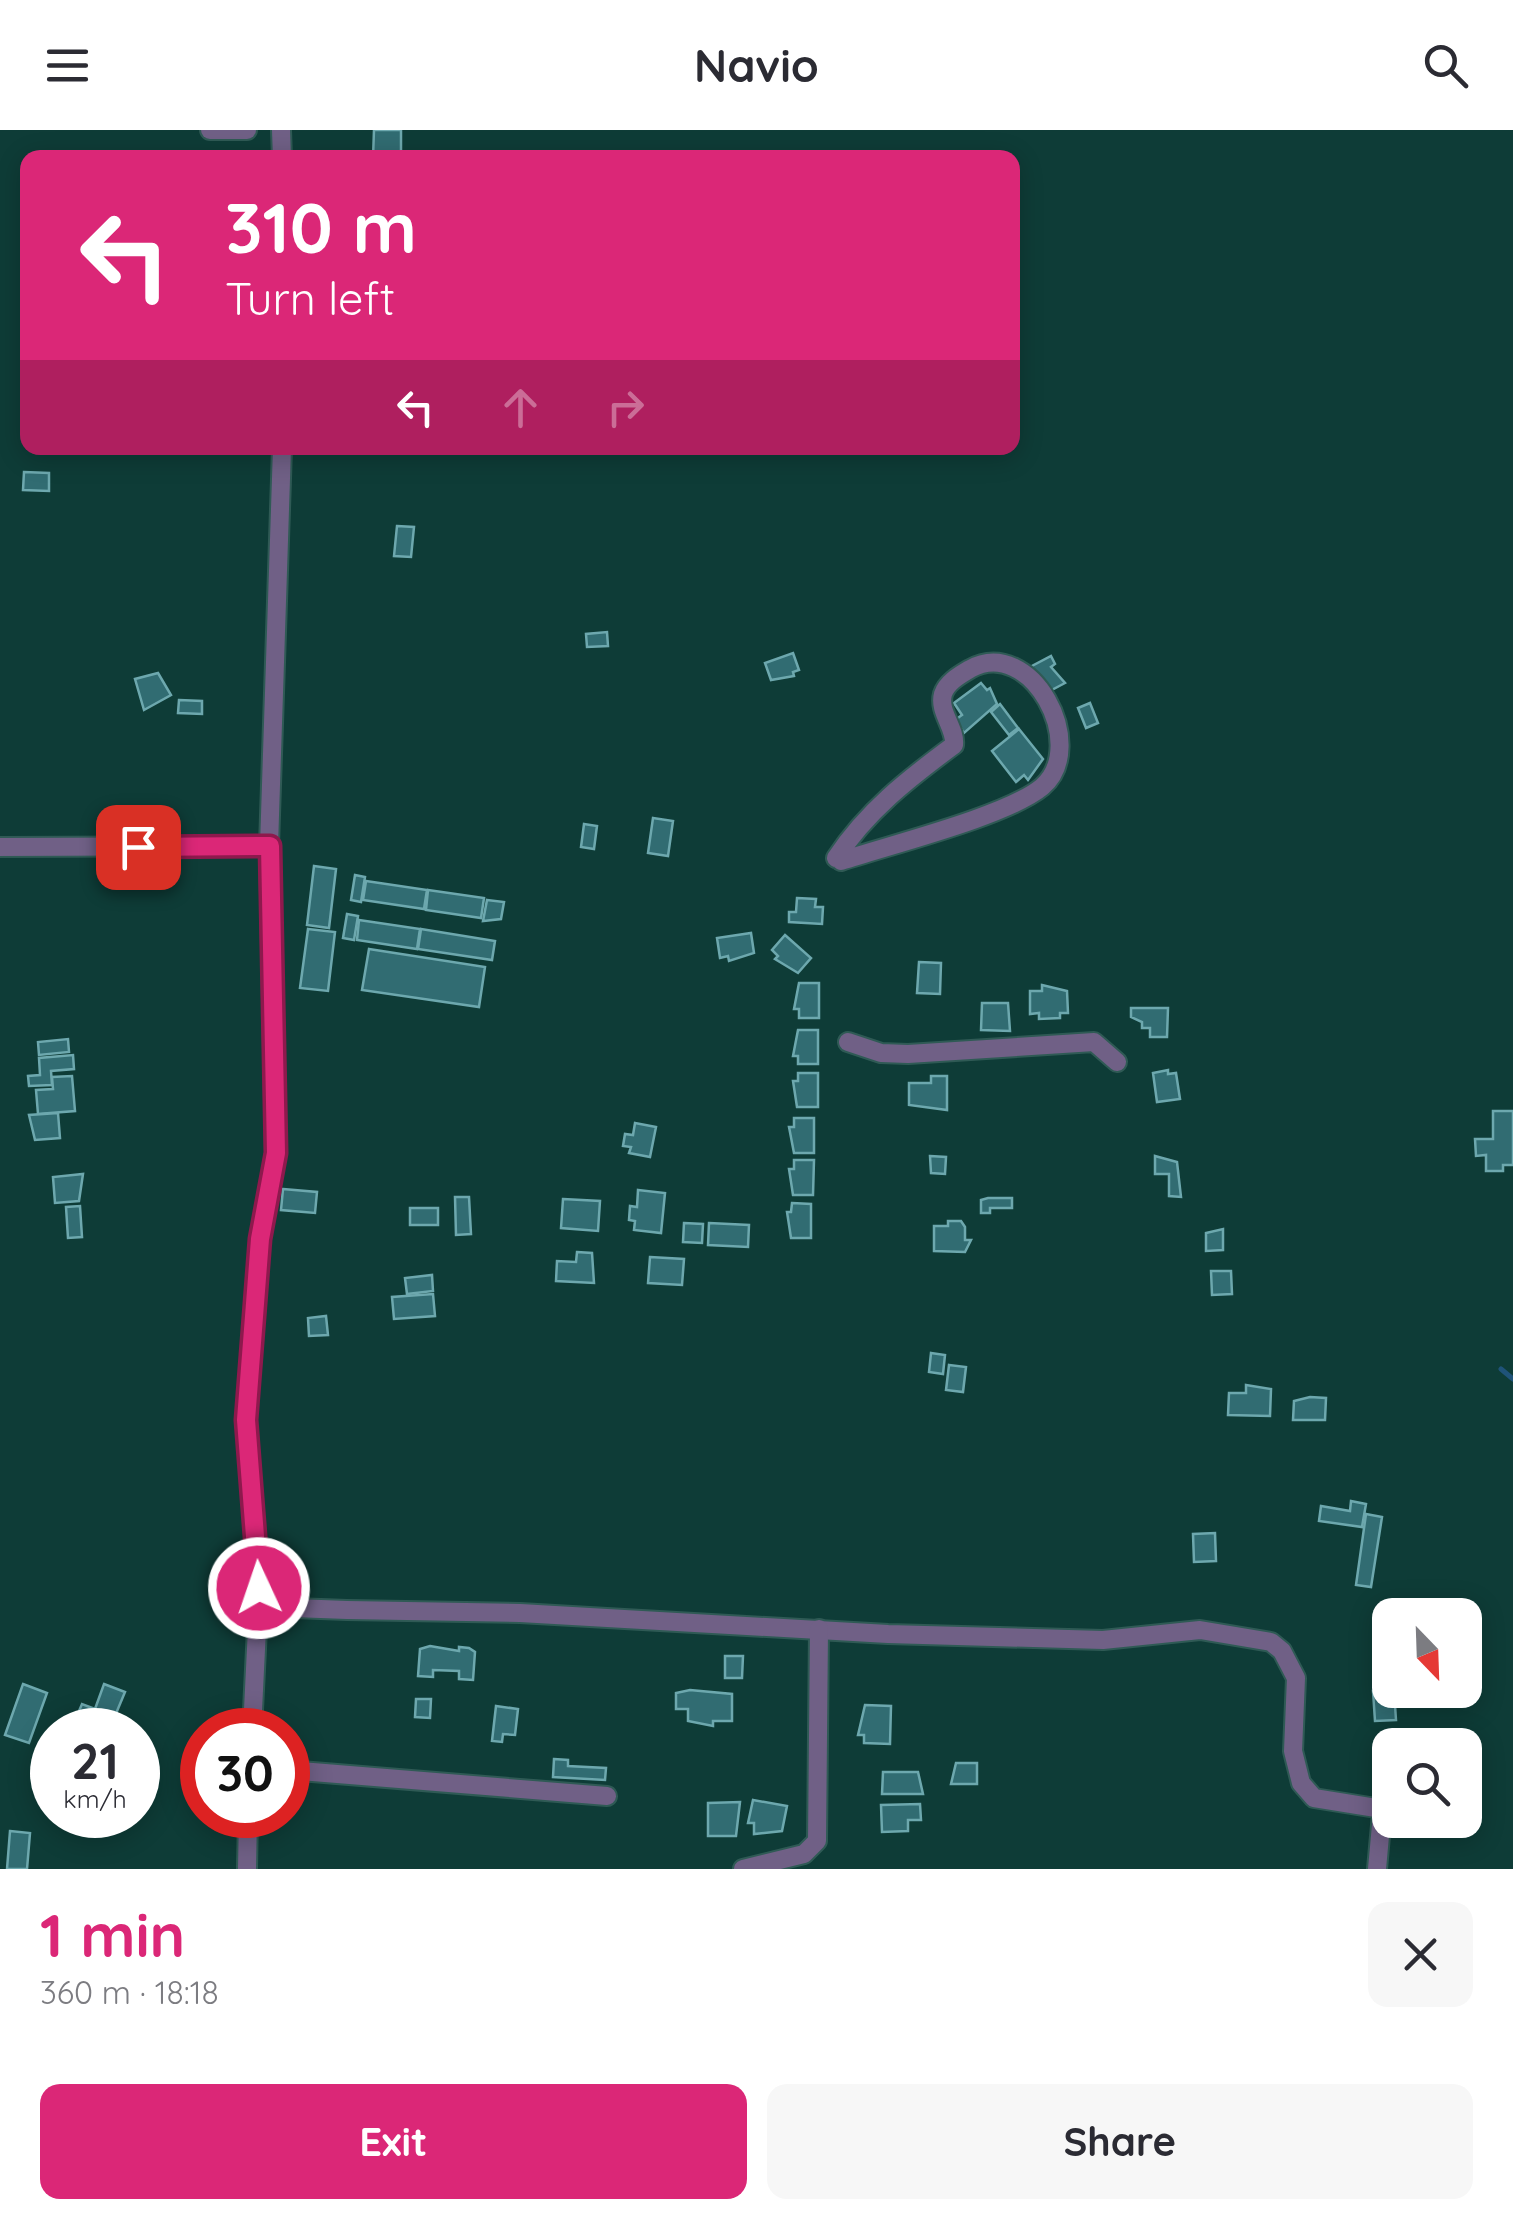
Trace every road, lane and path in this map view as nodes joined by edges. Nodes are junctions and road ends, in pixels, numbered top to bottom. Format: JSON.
{"nodes":[{"id":1,"x":210,"y":130,"type":"edge"},
{"id":2,"x":248,"y":130,"type":"edge"},
{"id":3,"x":282,"y":455,"type":"edge"},
{"id":4,"x":270,"y":846,"type":"junction"},
{"id":5,"x":0,"y":847,"type":"edge"},
{"id":6,"x":839,"y":859,"type":"joint"},
{"id":7,"x":848,"y":1042,"type":"dead end"},
{"id":8,"x":1117,"y":1062,"type":"dead end"},
{"id":9,"x":259,"y":1588,"type":"junction"},
{"id":10,"x":819,"y":1629,"type":"junction"},
{"id":11,"x":253,"y":1708,"type":"edge"},
{"id":12,"x":310,"y":1772,"type":"edge"},
{"id":13,"x":607,"y":1796,"type":"dead end"},
{"id":14,"x":248,"y":1838,"type":"edge"},
{"id":15,"x":247,"y":1869,"type":"edge"},
{"id":16,"x":743,"y":1869,"type":"edge"},
{"id":17,"x":1377,"y":1869,"type":"edge"}],
"edges":[{"from":1,"to":2,"type":"street"},
{"from":3,"to":4,"type":"street"},
{"from":4,"to":5,"type":"street"},
{"from":4,"to":9,"type":"street"},
{"from":6,"to":6,"type":"street"},
{"from":7,"to":8,"type":"street"},
{"from":9,"to":10,"type":"street"},
{"from":9,"to":11,"type":"street"},
{"from":10,"to":16,"type":"street"},
{"from":10,"to":17,"type":"street"},
{"from":12,"to":13,"type":"street"},
{"from":14,"to":15,"type":"street"}]}
